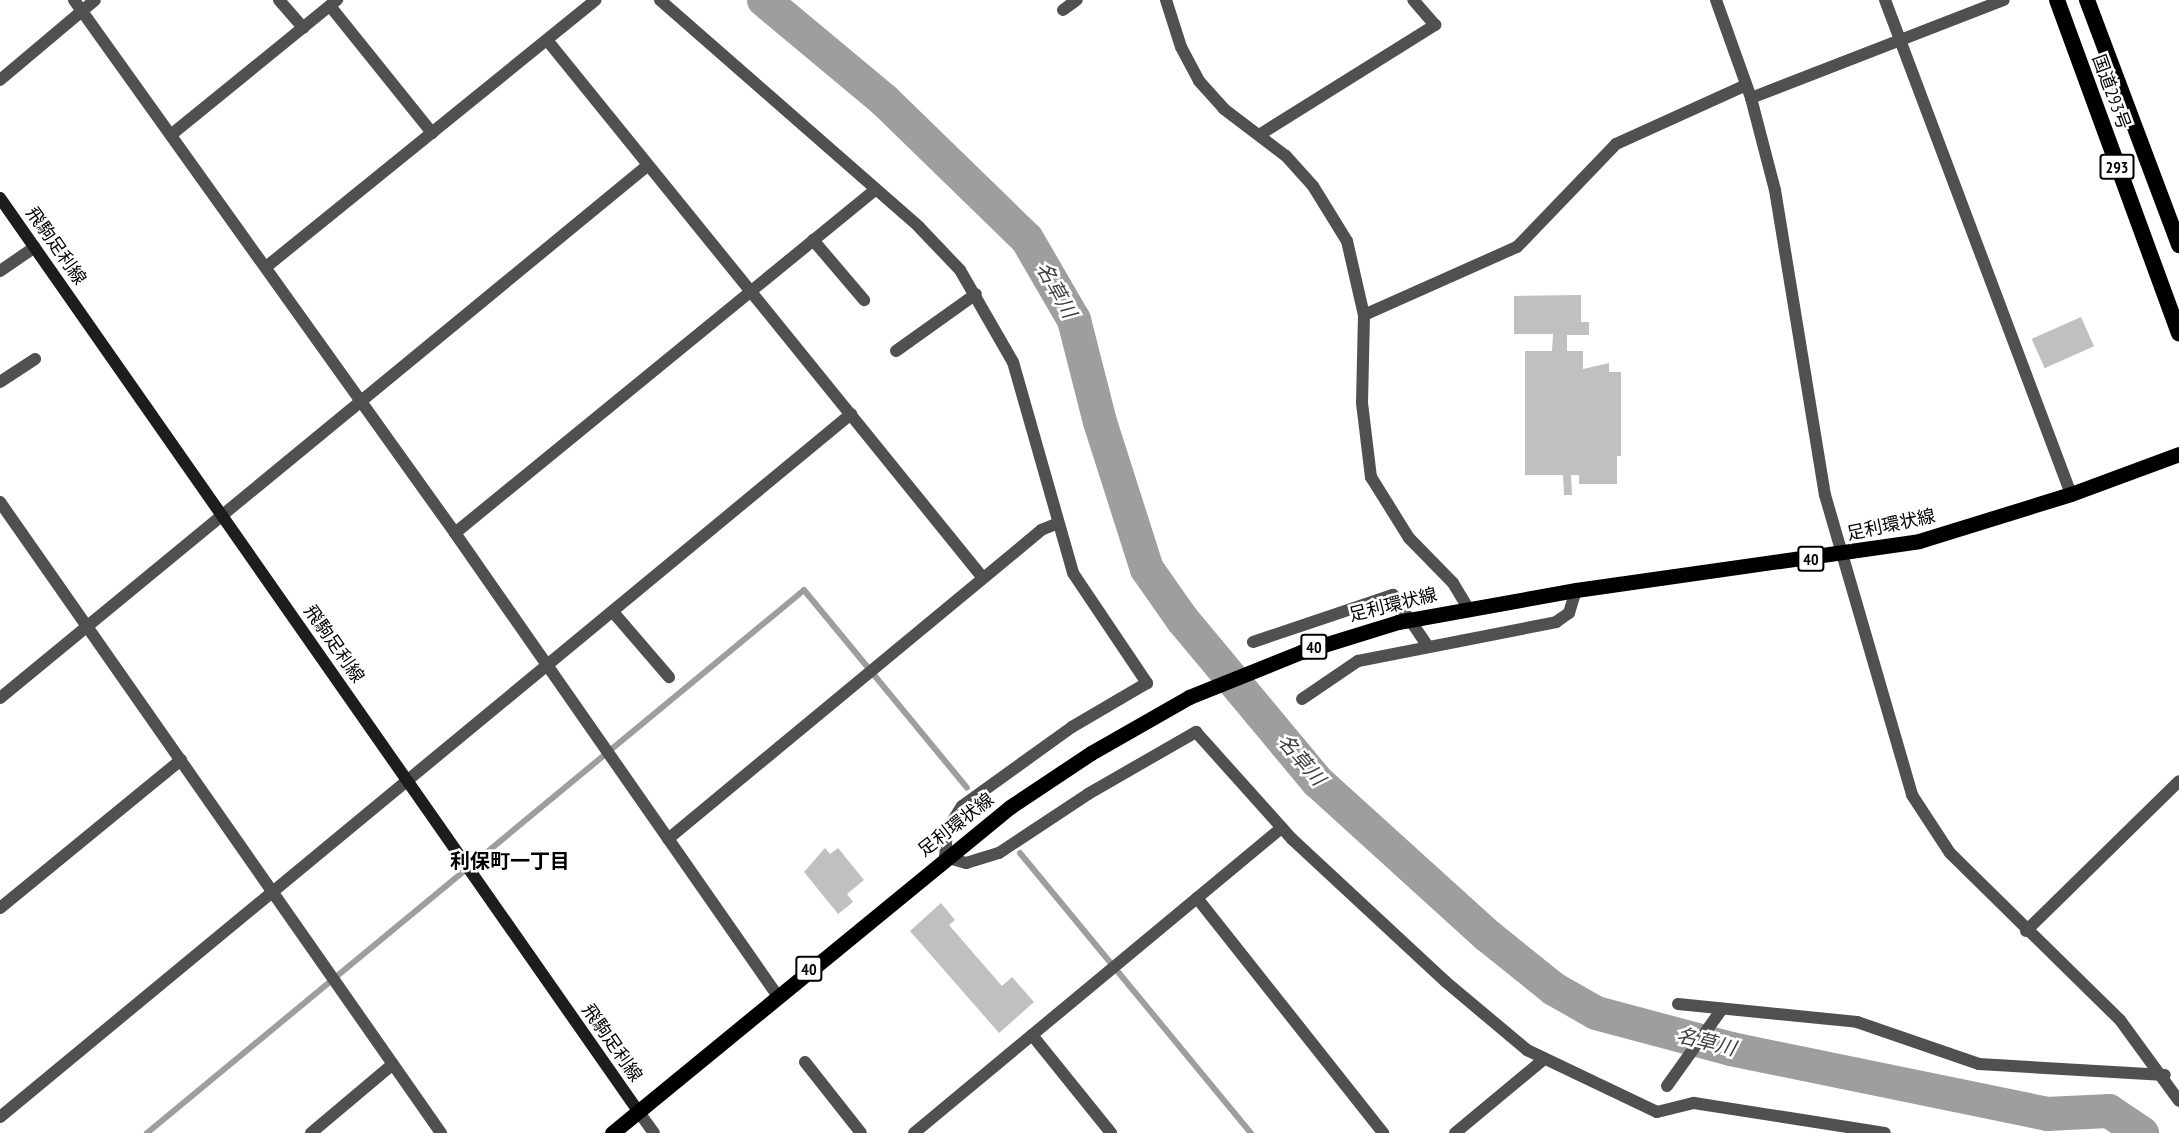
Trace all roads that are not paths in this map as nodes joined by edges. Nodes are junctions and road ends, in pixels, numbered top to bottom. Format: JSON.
{"nodes":[{"id":1,"x":74,"y":0,"type":"edge"},
{"id":2,"x":95,"y":0,"type":"edge"},
{"id":3,"x":279,"y":0,"type":"edge"},
{"id":4,"x":596,"y":0,"type":"edge"},
{"id":5,"x":660,"y":0,"type":"edge"},
{"id":6,"x":1077,"y":0,"type":"edge"},
{"id":7,"x":1166,"y":0,"type":"edge"},
{"id":8,"x":1413,"y":0,"type":"edge"},
{"id":9,"x":1716,"y":0,"type":"edge"},
{"id":10,"x":1885,"y":0,"type":"edge"},
{"id":11,"x":2004,"y":0,"type":"edge"},
{"id":12,"x":2057,"y":0,"type":"edge"},
{"id":13,"x":2087,"y":0,"type":"edge"},
{"id":14,"x":334,"y":3,"type":"edge"},
{"id":15,"x":1063,"y":10,"type":"dead end"},
{"id":16,"x":82,"y":11,"type":"junction"},
{"id":17,"x":303,"y":28,"type":"junction"},
{"id":18,"x":1899,"y":39,"type":"junction"},
{"id":19,"x":547,"y":40,"type":"junction"},
{"id":20,"x":0,"y":80,"type":"edge"},
{"id":21,"x":1746,"y":85,"type":"junction"},
{"id":22,"x":1751,"y":98,"type":"junction"},
{"id":23,"x":432,"y":133,"type":"junction"},
{"id":24,"x":172,"y":134,"type":"junction"},
{"id":25,"x":1259,"y":135,"type":"junction"},
{"id":26,"x":647,"y":166,"type":"junction"},
{"id":27,"x":875,"y":190,"type":"junction"},
{"id":28,"x":0,"y":198,"type":"edge"},
{"id":29,"x":813,"y":240,"type":"junction"},
{"id":30,"x":2179,"y":245,"type":"edge"},
{"id":31,"x":35,"y":247,"type":"junction"},
{"id":32,"x":266,"y":267,"type":"junction"},
{"id":33,"x":0,"y":272,"type":"edge"},
{"id":34,"x":750,"y":291,"type":"junction"},
{"id":35,"x":976,"y":294,"type":"junction"},
{"id":36,"x":864,"y":300,"type":"dead end"},
{"id":37,"x":1364,"y":315,"type":"junction"},
{"id":38,"x":2179,"y":333,"type":"edge"},
{"id":39,"x":896,"y":351,"type":"dead end"},
{"id":40,"x":34,"y":359,"type":"dead end"},
{"id":41,"x":0,"y":382,"type":"edge"},
{"id":42,"x":361,"y":401,"type":"junction"},
{"id":43,"x":851,"y":414,"type":"junction"},
{"id":44,"x":2179,"y":454,"type":"edge"},
{"id":45,"x":2071,"y":494,"type":"junction"},
{"id":46,"x":0,"y":502,"type":"edge"},
{"id":47,"x":224,"y":517,"type":"junction"},
{"id":48,"x":1058,"y":523,"type":"junction"},
{"id":49,"x":456,"y":533,"type":"junction"},
{"id":50,"x":1840,"y":555,"type":"junction"},
{"id":51,"x":983,"y":578,"type":"junction"},
{"id":52,"x":1576,"y":590,"type":"junction"},
{"id":53,"x":1468,"y":608,"type":"junction"},
{"id":54,"x":613,"y":612,"type":"junction"},
{"id":55,"x":88,"y":626,"type":"junction"},
{"id":56,"x":1253,"y":642,"type":"dead end"},
{"id":57,"x":1427,"y":645,"type":"junction"},
{"id":58,"x":546,"y":668,"type":"junction"},
{"id":59,"x":669,"y":677,"type":"dead end"},
{"id":60,"x":0,"y":698,"type":"edge"},
{"id":61,"x":1302,"y":699,"type":"dead end"},
{"id":62,"x":181,"y":760,"type":"junction"},
{"id":63,"x":2179,"y":781,"type":"edge"},
{"id":64,"x":409,"y":782,"type":"junction"},
{"id":65,"x":1282,"y":828,"type":"junction"},
{"id":66,"x":668,"y":839,"type":"junction"},
{"id":67,"x":945,"y":857,"type":"junction"},
{"id":68,"x":273,"y":892,"type":"junction"},
{"id":69,"x":1197,"y":898,"type":"junction"},
{"id":70,"x":0,"y":908,"type":"edge"},
{"id":71,"x":2025,"y":931,"type":"junction"},
{"id":72,"x":777,"y":995,"type":"junction"},
{"id":73,"x":1678,"y":1004,"type":"dead end"},
{"id":74,"x":1719,"y":1015,"type":"junction"},
{"id":75,"x":1032,"y":1035,"type":"junction"},
{"id":76,"x":1544,"y":1059,"type":"junction"},
{"id":77,"x":805,"y":1062,"type":"dead end"},
{"id":78,"x":393,"y":1064,"type":"junction"},
{"id":79,"x":2164,"y":1076,"type":"junction"},
{"id":80,"x":1667,"y":1086,"type":"dead end"},
{"id":81,"x":2179,"y":1101,"type":"edge"},
{"id":82,"x":638,"y":1111,"type":"junction"},
{"id":83,"x":0,"y":1117,"type":"edge"},
{"id":84,"x":311,"y":1133,"type":"edge"},
{"id":85,"x":441,"y":1133,"type":"edge"},
{"id":86,"x":612,"y":1133,"type":"edge"},
{"id":87,"x":654,"y":1133,"type":"edge"},
{"id":88,"x":861,"y":1133,"type":"edge"},
{"id":89,"x":914,"y":1133,"type":"edge"},
{"id":90,"x":1112,"y":1133,"type":"edge"},
{"id":91,"x":1383,"y":1133,"type":"edge"},
{"id":92,"x":1455,"y":1133,"type":"edge"},
{"id":93,"x":1885,"y":1133,"type":"edge"}],
"edges":[{"from":1,"to":16,"type":"street"},
{"from":2,"to":16,"type":"street"},
{"from":3,"to":17,"type":"street"},
{"from":4,"to":19,"type":"street"},
{"from":5,"to":27,"type":"street"},
{"from":6,"to":15,"type":"street"},
{"from":7,"to":25,"type":"street"},
{"from":8,"to":25,"type":"street"},
{"from":9,"to":21,"type":"street"},
{"from":10,"to":18,"type":"street"},
{"from":11,"to":18,"type":"street"},
{"from":12,"to":38,"type":"highway","name":"国道293号","number":"293"},
{"from":13,"to":30,"type":"highway","name":"国道293号","number":"293"},
{"from":14,"to":17,"type":"street"},
{"from":14,"to":23,"type":"street"},
{"from":16,"to":20,"type":"street"},
{"from":16,"to":24,"type":"street"},
{"from":17,"to":24,"type":"street"},
{"from":18,"to":22,"type":"street"},
{"from":18,"to":45,"type":"street"},
{"from":19,"to":23,"type":"street"},
{"from":19,"to":26,"type":"street"},
{"from":21,"to":22,"type":"street"},
{"from":21,"to":37,"type":"street"},
{"from":22,"to":50,"type":"street"},
{"from":23,"to":32,"type":"street"},
{"from":24,"to":32,"type":"street"},
{"from":25,"to":37,"type":"street"},
{"from":26,"to":34,"type":"street"},
{"from":26,"to":42,"type":"street"},
{"from":27,"to":29,"type":"street"},
{"from":27,"to":35,"type":"street"},
{"from":28,"to":31,"type":"main road","name":"飛駒足利線"},
{"from":29,"to":34,"type":"street"},
{"from":29,"to":36,"type":"street"},
{"from":31,"to":33,"type":"street"},
{"from":31,"to":47,"type":"main road","name":"飛駒足利線"},
{"from":32,"to":42,"type":"street"},
{"from":34,"to":43,"type":"street"},
{"from":34,"to":49,"type":"street"},
{"from":35,"to":39,"type":"street"},
{"from":35,"to":48,"type":"street"},
{"from":37,"to":53,"type":"street"},
{"from":40,"to":41,"type":"street"},
{"from":42,"to":47,"type":"street"},
{"from":42,"to":49,"type":"street"},
{"from":43,"to":51,"type":"street"},
{"from":43,"to":54,"type":"street"},
{"from":44,"to":45,"type":"main road","name":"足利環状線","number":"40"},
{"from":45,"to":50,"type":"main road","name":"足利環状線","number":"40"},
{"from":46,"to":55,"type":"street"},
{"from":47,"to":55,"type":"street"},
{"from":47,"to":64,"type":"main road","name":"飛駒足利線"},
{"from":48,"to":51,"type":"street"},
{"from":48,"to":67,"type":"street"},
{"from":49,"to":58,"type":"street"},
{"from":50,"to":52,"type":"main road","name":"足利環状線","number":"40"},
{"from":50,"to":71,"type":"street"},
{"from":51,"to":66,"type":"street"},
{"from":52,"to":53,"type":"main road","name":"足利環状線","number":"40"},
{"from":52,"to":57,"type":"street"},
{"from":53,"to":67,"type":"main road","name":"足利環状線","number":"40"},
{"from":54,"to":58,"type":"street"},
{"from":54,"to":59,"type":"street"},
{"from":55,"to":60,"type":"street"},
{"from":55,"to":62,"type":"street"},
{"from":56,"to":57,"type":"street"},
{"from":57,"to":61,"type":"street"},
{"from":58,"to":64,"type":"street"},
{"from":58,"to":66,"type":"street"},
{"from":62,"to":68,"type":"street"},
{"from":62,"to":70,"type":"street"},
{"from":63,"to":71,"type":"street"},
{"from":64,"to":68,"type":"street"},
{"from":64,"to":82,"type":"main road","name":"飛駒足利線"},
{"from":65,"to":67,"type":"street"},
{"from":65,"to":69,"type":"street"},
{"from":65,"to":76,"type":"street"},
{"from":66,"to":72,"type":"street"},
{"from":67,"to":72,"type":"main road","name":"足利環状線","number":"40"},
{"from":68,"to":78,"type":"street"},
{"from":68,"to":83,"type":"street"},
{"from":69,"to":75,"type":"street"},
{"from":69,"to":91,"type":"street"},
{"from":71,"to":79,"type":"street"},
{"from":72,"to":82,"type":"main road","name":"足利環状線","number":"40"},
{"from":73,"to":74,"type":"street"},
{"from":74,"to":79,"type":"street"},
{"from":74,"to":80,"type":"street"},
{"from":75,"to":89,"type":"street"},
{"from":75,"to":90,"type":"street"},
{"from":76,"to":92,"type":"street"},
{"from":76,"to":93,"type":"street"},
{"from":77,"to":88,"type":"street"},
{"from":78,"to":84,"type":"street"},
{"from":78,"to":85,"type":"street"},
{"from":79,"to":81,"type":"street"},
{"from":82,"to":86,"type":"main road","name":"足利環状線","number":"40"},
{"from":82,"to":87,"type":"street"}]}
